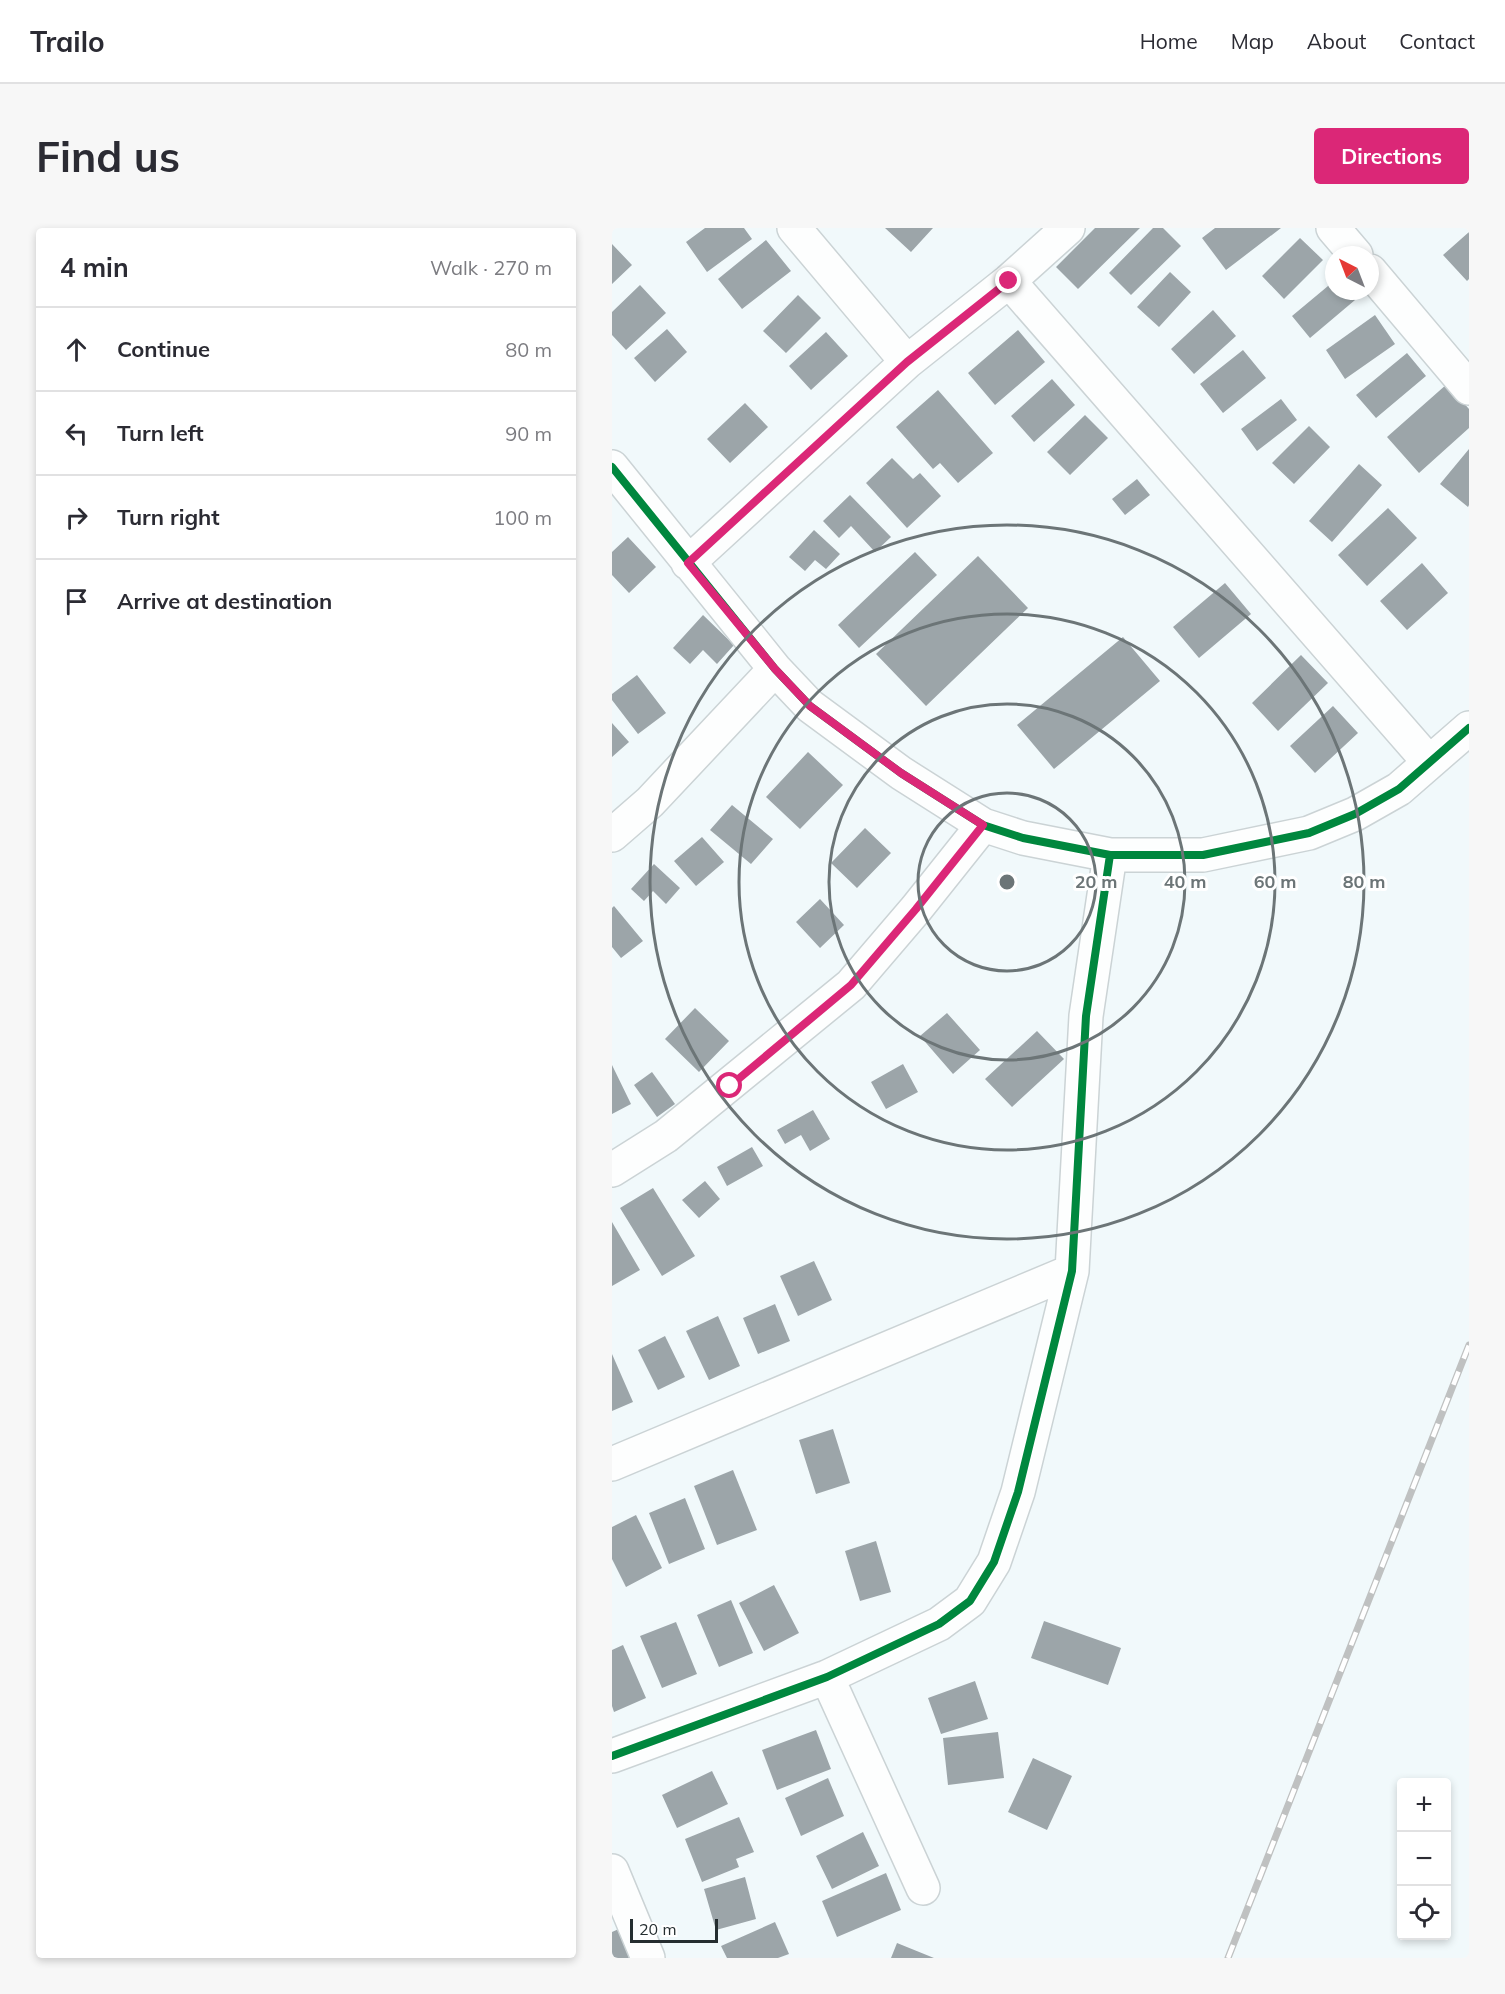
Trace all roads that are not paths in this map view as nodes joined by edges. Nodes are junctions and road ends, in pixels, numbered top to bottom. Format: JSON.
{"nodes":[{"id":1,"x":794,"y":228,"type":"edge"},
{"id":2,"x":1068,"y":228,"type":"edge"},
{"id":3,"x":1333,"y":228,"type":"edge"},
{"id":4,"x":1348,"y":246,"type":"edge"},
{"id":5,"x":1009,"y":281,"type":"junction"},
{"id":6,"x":1379,"y":282,"type":"edge"},
{"id":7,"x":907,"y":362,"type":"junction"},
{"id":8,"x":1469,"y":388,"type":"edge"},
{"id":9,"x":612,"y":467,"type":"edge"},
{"id":10,"x":688,"y":563,"type":"junction"},
{"id":11,"x":775,"y":669,"type":"junction"},
{"id":12,"x":1469,"y":728,"type":"edge"},
{"id":13,"x":1429,"y":762,"type":"junction"},
{"id":14,"x":983,"y":825,"type":"junction"},
{"id":15,"x":612,"y":835,"type":"edge"},
{"id":16,"x":1110,"y":855,"type":"junction"},
{"id":17,"x":612,"y":1170,"type":"edge"},
{"id":18,"x":1072,"y":1271,"type":"junction"},
{"id":19,"x":612,"y":1464,"type":"edge"},
{"id":20,"x":827,"y":1677,"type":"junction"},
{"id":21,"x":612,"y":1756,"type":"edge"},
{"id":22,"x":612,"y":1871,"type":"edge"},
{"id":23,"x":923,"y":1888,"type":"dead end"},
{"id":24,"x":648,"y":1958,"type":"edge"}],
"edges":[{"from":1,"to":7,"type":"street"},
{"from":2,"to":5,"type":"street"},
{"from":3,"to":4,"type":"street"},
{"from":5,"to":7,"type":"street"},
{"from":5,"to":13,"type":"street"},
{"from":6,"to":8,"type":"street"},
{"from":7,"to":10,"type":"street"},
{"from":9,"to":10,"type":"street"},
{"from":10,"to":11,"type":"street"},
{"from":11,"to":14,"type":"street"},
{"from":11,"to":15,"type":"street"},
{"from":12,"to":13,"type":"street"},
{"from":13,"to":16,"type":"street"},
{"from":14,"to":16,"type":"street"},
{"from":14,"to":17,"type":"street"},
{"from":16,"to":18,"type":"street"},
{"from":18,"to":19,"type":"street"},
{"from":18,"to":20,"type":"street"},
{"from":20,"to":21,"type":"street"},
{"from":20,"to":23,"type":"street"},
{"from":22,"to":24,"type":"street"}]}
